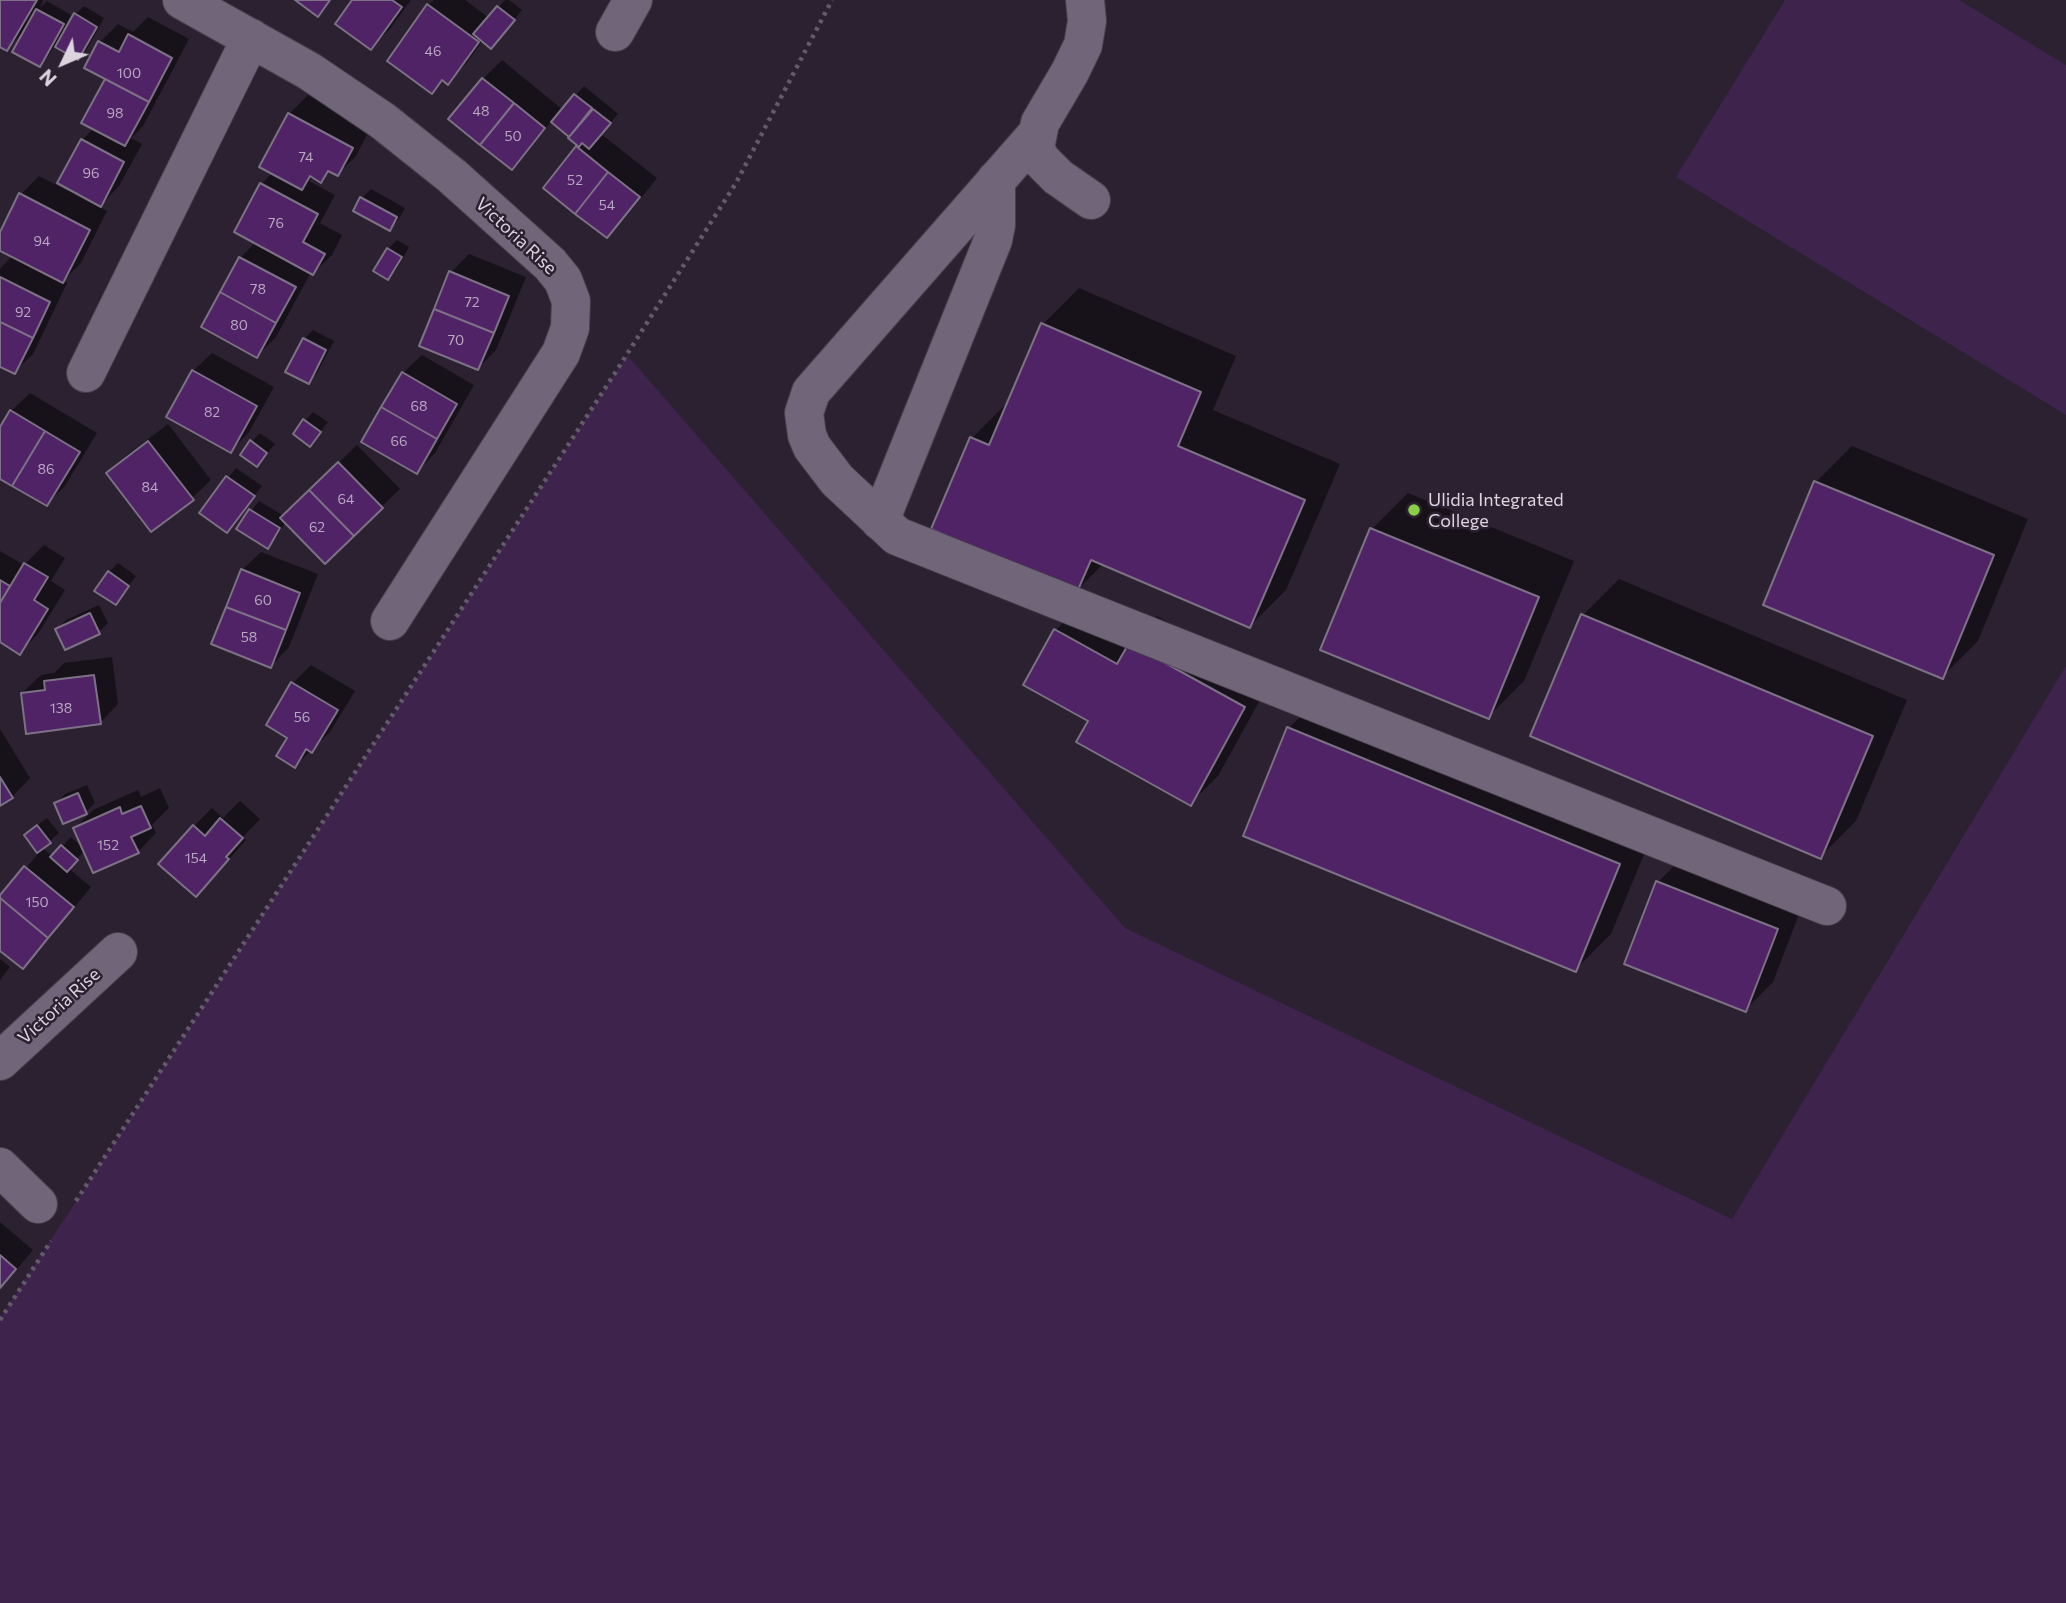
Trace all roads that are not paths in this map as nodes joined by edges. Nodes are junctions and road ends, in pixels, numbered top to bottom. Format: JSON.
{"nodes":[{"id":1,"x":182,"y":0,"type":"edge"},
{"id":2,"x":1084,"y":0,"type":"edge"},
{"id":3,"x":251,"y":38,"type":"junction"},
{"id":4,"x":1036,"y":135,"type":"junction"},
{"id":5,"x":996,"y":180,"type":"junction"},
{"id":6,"x":1091,"y":200,"type":"dead end"},
{"id":7,"x":86,"y":373,"type":"dead end"},
{"id":8,"x":880,"y":521,"type":"junction"},
{"id":9,"x":390,"y":621,"type":"dead end"},
{"id":10,"x":1827,"y":906,"type":"dead end"},
{"id":11,"x":118,"y":952,"type":"dead end"},
{"id":12,"x":0,"y":1060,"type":"edge"},
{"id":13,"x":0,"y":1167,"type":"edge"},
{"id":14,"x":56,"y":1205,"type":"road end"}],
"edges":[{"from":1,"to":3,"type":"street","name":"Victoria Rise"},
{"from":2,"to":4,"type":"street"},
{"from":3,"to":7,"type":"street"},
{"from":3,"to":9,"type":"street","name":"Victoria Rise"},
{"from":4,"to":5,"type":"street"},
{"from":4,"to":6,"type":"street"},
{"from":5,"to":8,"type":"street"},
{"from":5,"to":8,"type":"street"},
{"from":8,"to":10,"type":"street"},
{"from":11,"to":12,"type":"street","name":"Victoria Rise"},
{"from":13,"to":14,"type":"street"}]}
